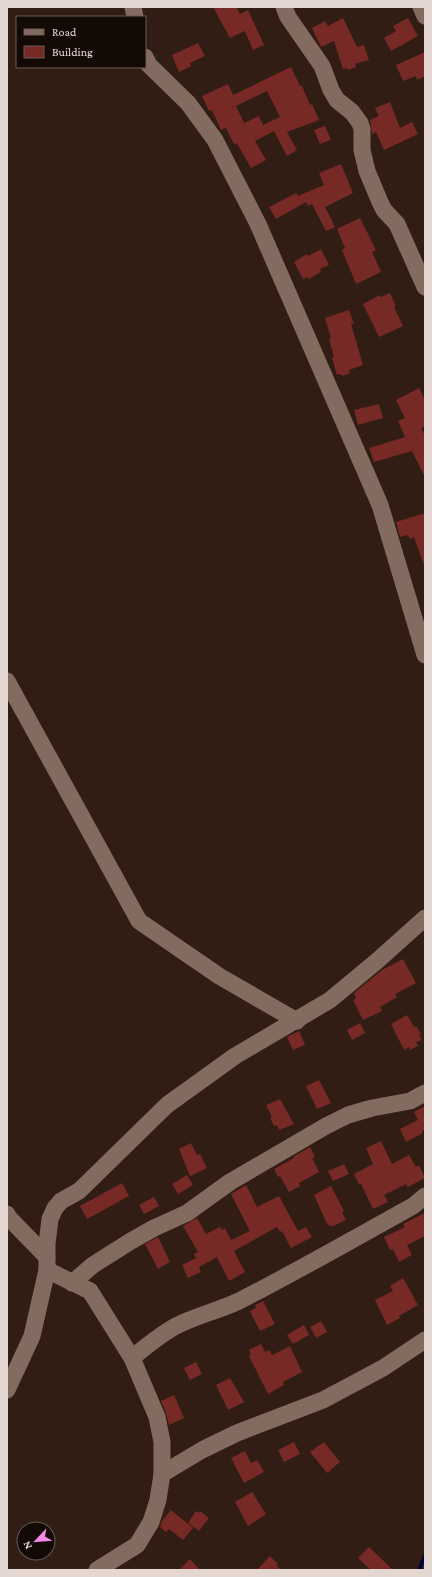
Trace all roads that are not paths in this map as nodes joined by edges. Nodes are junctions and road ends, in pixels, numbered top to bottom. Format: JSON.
{"nodes":[{"id":1,"x":284,"y":7,"type":"edge"},
{"id":2,"x":421,"y":7,"type":"edge"},
{"id":3,"x":425,"y":16,"type":"edge"},
{"id":4,"x":146,"y":59,"type":"edge"},
{"id":5,"x":424,"y":280,"type":"edge"},
{"id":6,"x":425,"y":654,"type":"edge"},
{"id":7,"x":7,"y":681,"type":"edge"},
{"id":8,"x":425,"y":918,"type":"edge"},
{"id":9,"x":297,"y":1020,"type":"junction"},
{"id":10,"x":425,"y":1093,"type":"edge"},
{"id":11,"x":425,"y":1196,"type":"edge"},
{"id":12,"x":7,"y":1214,"type":"edge"},
{"id":13,"x":47,"y":1264,"type":"junction"},
{"id":14,"x":72,"y":1283,"type":"junction"},
{"id":15,"x":425,"y":1340,"type":"edge"},
{"id":16,"x":132,"y":1358,"type":"junction"},
{"id":17,"x":7,"y":1390,"type":"edge"},
{"id":18,"x":162,"y":1474,"type":"junction"},
{"id":19,"x":97,"y":1570,"type":"edge"}],
"edges":[{"from":1,"to":5,"type":"street"},
{"from":2,"to":3,"type":"street"},
{"from":4,"to":6,"type":"street"},
{"from":7,"to":9,"type":"street"},
{"from":8,"to":9,"type":"street"},
{"from":9,"to":13,"type":"street"},
{"from":10,"to":14,"type":"street"},
{"from":11,"to":16,"type":"street"},
{"from":12,"to":13,"type":"street"},
{"from":13,"to":14,"type":"street"},
{"from":13,"to":17,"type":"street"},
{"from":14,"to":16,"type":"street"},
{"from":15,"to":18,"type":"street"},
{"from":16,"to":18,"type":"street"},
{"from":18,"to":19,"type":"street"}]}
